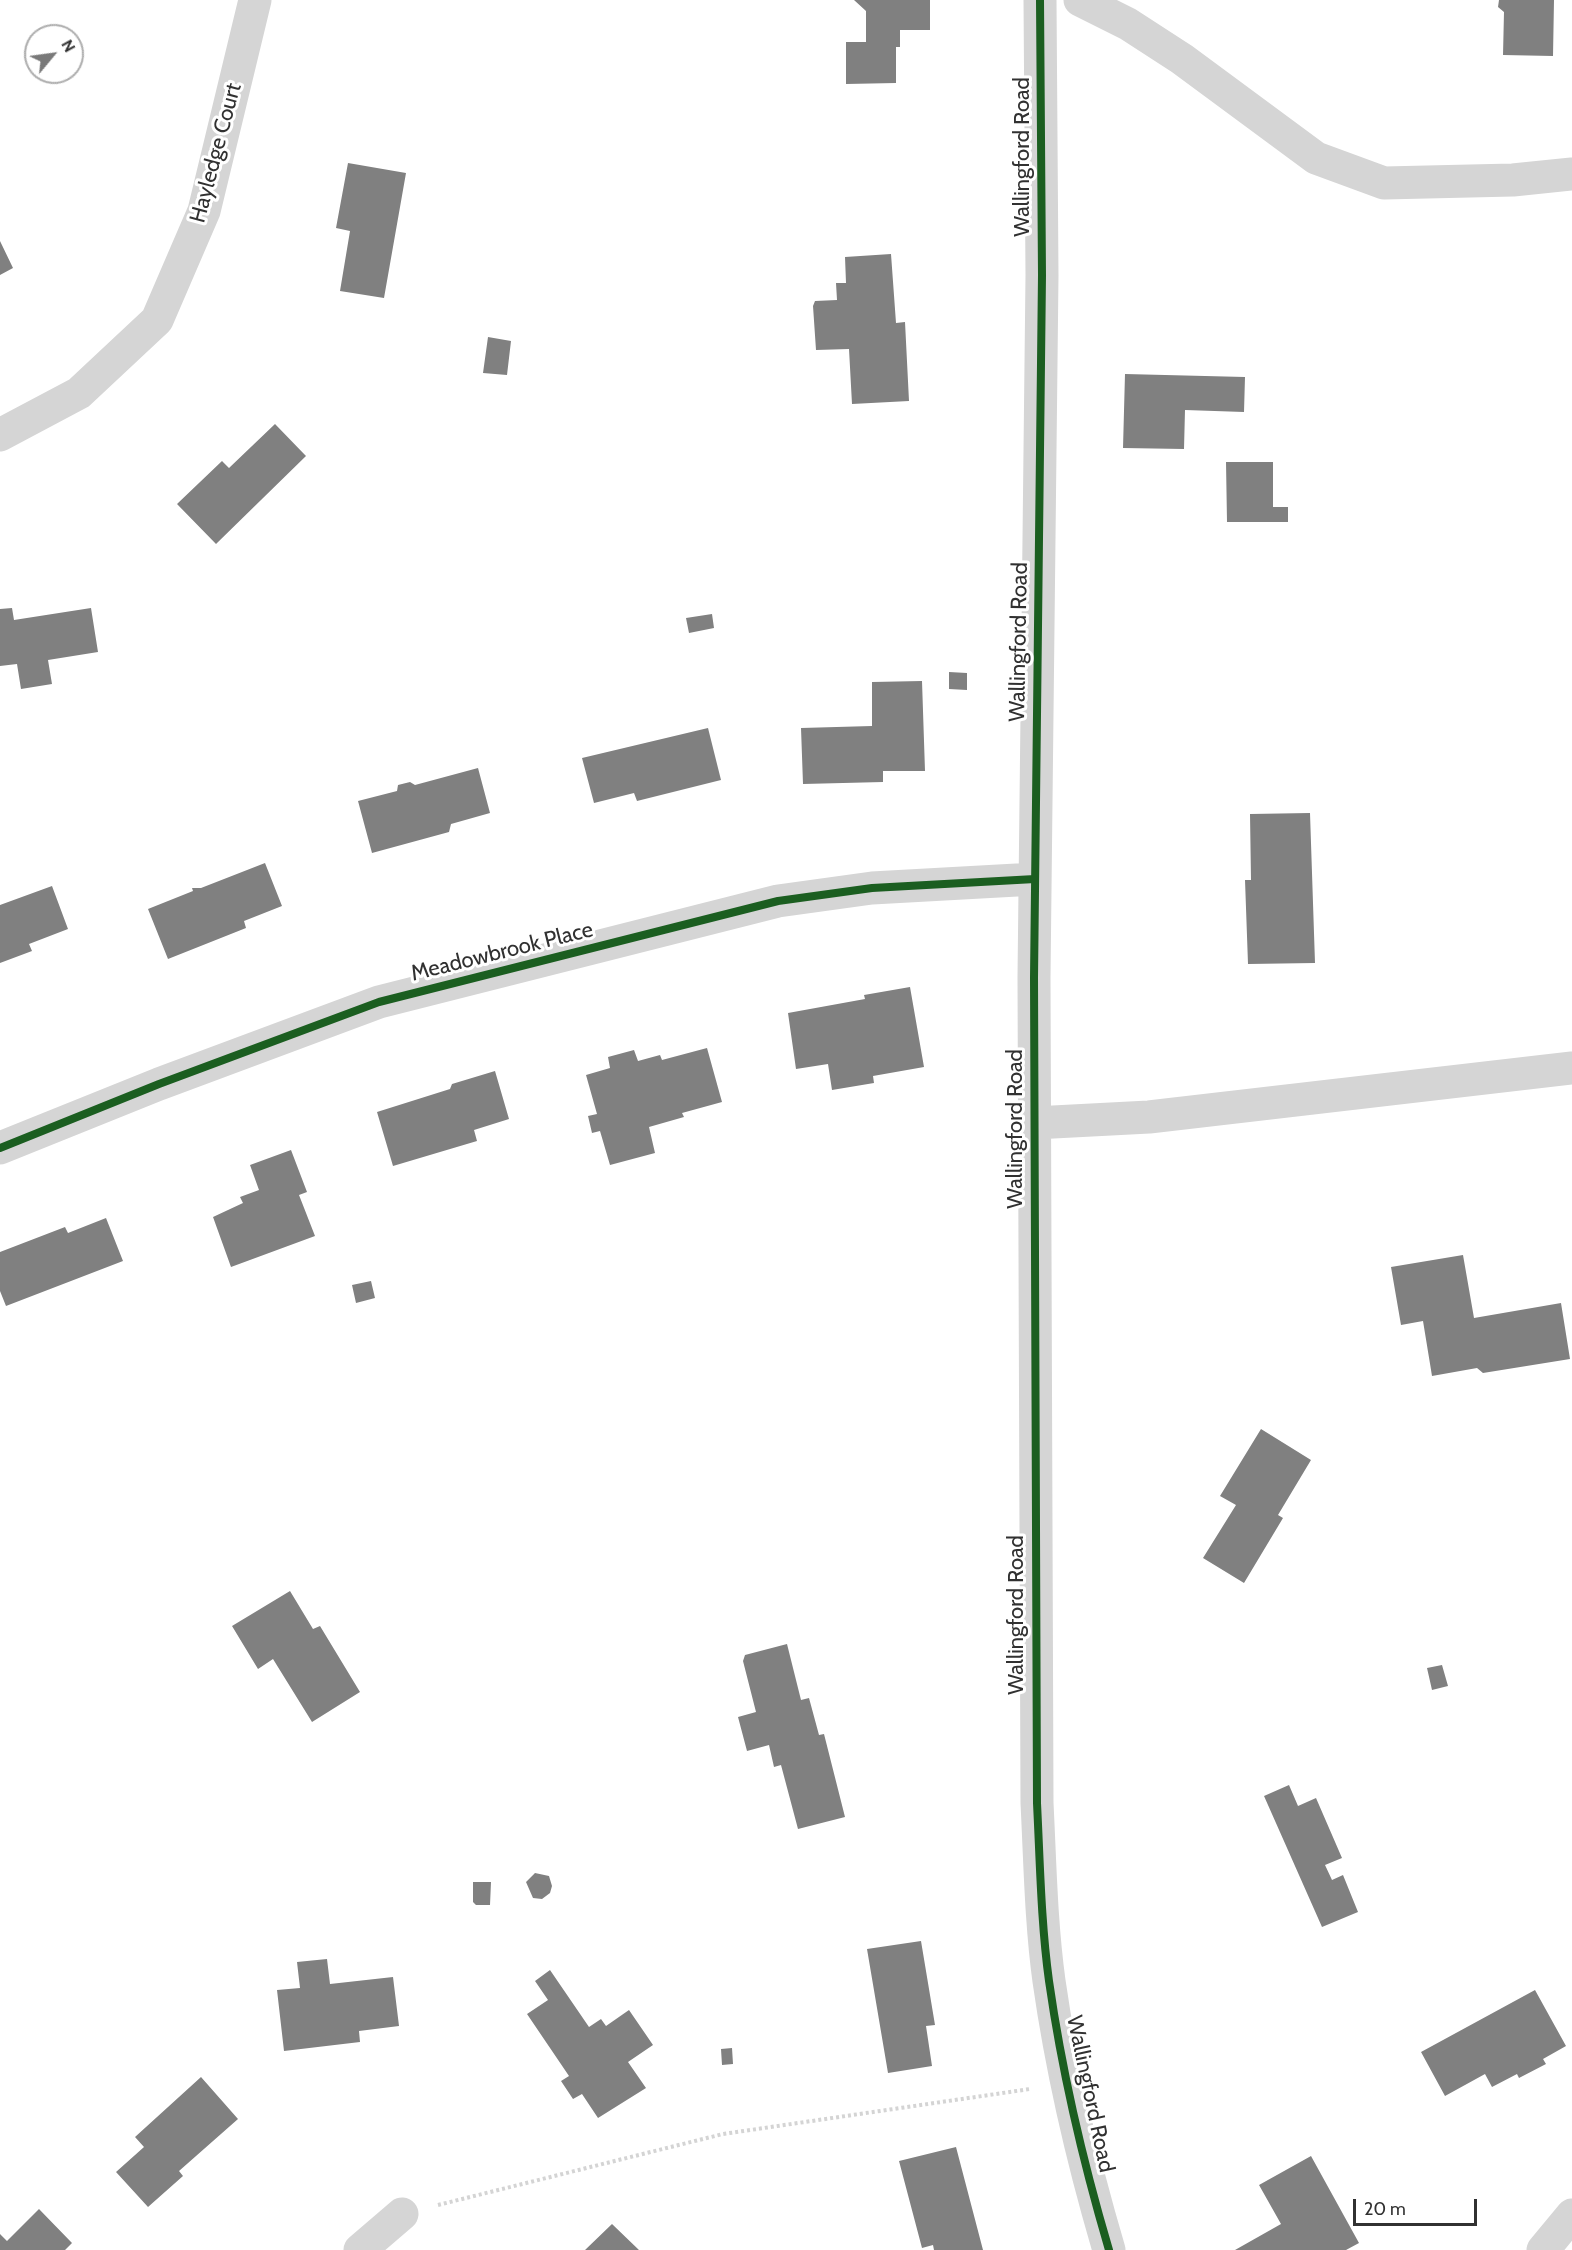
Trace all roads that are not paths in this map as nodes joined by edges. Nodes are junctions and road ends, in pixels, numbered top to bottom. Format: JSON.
{"nodes":[{"id":1,"x":255,"y":0,"type":"edge"},
{"id":2,"x":1040,"y":0,"type":"edge"},
{"id":3,"x":1080,"y":0,"type":"edge"},
{"id":4,"x":1572,"y":174,"type":"edge"},
{"id":5,"x":0,"y":435,"type":"edge"},
{"id":6,"x":1035,"y":879,"type":"junction"},
{"id":7,"x":1572,"y":1068,"type":"edge"},
{"id":8,"x":1034,"y":1123,"type":"junction"},
{"id":9,"x":0,"y":1148,"type":"edge"},
{"id":10,"x":402,"y":2214,"type":"road end"},
{"id":11,"x":1572,"y":2215,"type":"edge"},
{"id":12,"x":360,"y":2250,"type":"edge"},
{"id":13,"x":1109,"y":2250,"type":"edge"},
{"id":14,"x":1543,"y":2250,"type":"edge"}],
"edges":[{"from":1,"to":5,"type":"street","name":"Hayledge Court"},
{"from":2,"to":6,"type":"street","name":"Wallingford Road"},
{"from":3,"to":4,"type":"street"},
{"from":6,"to":8,"type":"street","name":"Wallingford Road"},
{"from":6,"to":9,"type":"street","name":"Meadowbrook Place"},
{"from":7,"to":8,"type":"street"},
{"from":8,"to":13,"type":"street","name":"Wallingford Road"},
{"from":10,"to":12,"type":"street"},
{"from":11,"to":14,"type":"street"}]}
